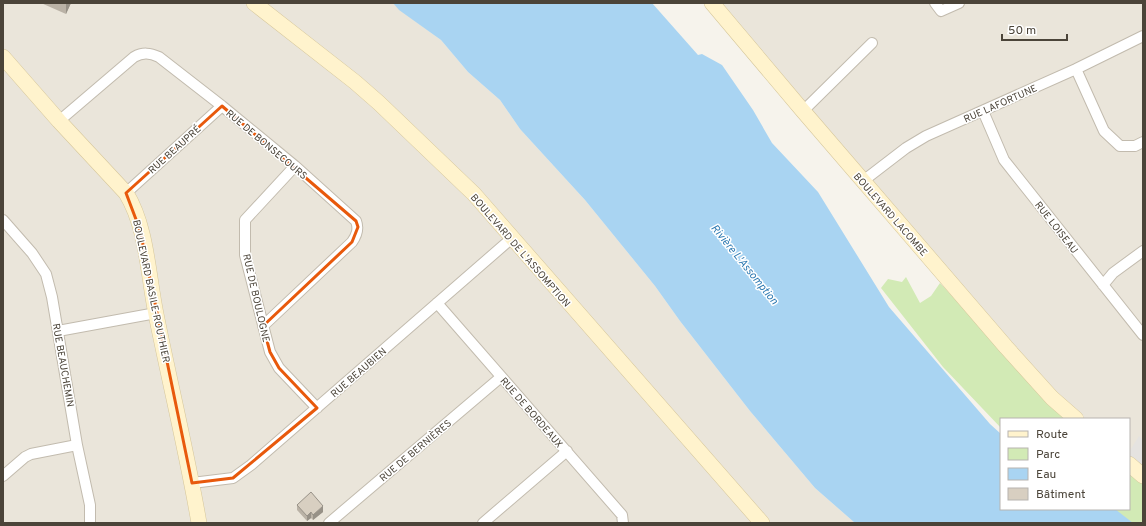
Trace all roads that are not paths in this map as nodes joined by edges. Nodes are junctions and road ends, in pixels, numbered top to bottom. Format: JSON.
{"nodes":[{"id":1,"x":254,"y":3,"type":"edge"},
{"id":2,"x":712,"y":3,"type":"edge"},
{"id":3,"x":935,"y":3,"type":"edge"},
{"id":4,"x":958,"y":3,"type":"edge"},
{"id":5,"x":1143,"y":36,"type":"edge"},
{"id":6,"x":872,"y":43,"type":"dead end"},
{"id":7,"x":3,"y":57,"type":"edge"},
{"id":8,"x":1076,"y":69,"type":"junction"},
{"id":9,"x":222,"y":106,"type":"junction"},
{"id":10,"x":803,"y":110,"type":"junction"},
{"id":11,"x":983,"y":112,"type":"junction"},
{"id":12,"x":59,"y":121,"type":"junction"},
{"id":13,"x":1143,"y":142,"type":"edge"},
{"id":14,"x":295,"y":166,"type":"junction"},
{"id":15,"x":863,"y":181,"type":"junction"},
{"id":16,"x":126,"y":193,"type":"junction"},
{"id":17,"x":3,"y":220,"type":"edge"},
{"id":18,"x":512,"y":238,"type":"junction"},
{"id":19,"x":1143,"y":251,"type":"edge"},
{"id":20,"x":1103,"y":285,"type":"junction"},
{"id":21,"x":437,"y":303,"type":"junction"},
{"id":22,"x":156,"y":312,"type":"junction"},
{"id":23,"x":263,"y":326,"type":"junction"},
{"id":24,"x":58,"y":331,"type":"junction"},
{"id":25,"x":1143,"y":335,"type":"edge"},
{"id":26,"x":502,"y":377,"type":"junction"},
{"id":27,"x":317,"y":408,"type":"junction"},
{"id":28,"x":1075,"y":418,"type":"edge"},
{"id":29,"x":77,"y":445,"type":"junction"},
{"id":30,"x":567,"y":451,"type":"junction"},
{"id":31,"x":1130,"y":465,"type":"edge"},
{"id":32,"x":3,"y":476,"type":"edge"},
{"id":33,"x":1143,"y":476,"type":"edge"},
{"id":34,"x":192,"y":483,"type":"junction"},
{"id":35,"x":90,"y":523,"type":"edge"},
{"id":36,"x":199,"y":523,"type":"edge"},
{"id":37,"x":329,"y":523,"type":"edge"},
{"id":38,"x":483,"y":523,"type":"edge"},
{"id":39,"x":624,"y":523,"type":"edge"},
{"id":40,"x":762,"y":523,"type":"edge"}],
"edges":[{"from":1,"to":18,"type":"street","name":"BOULEVARD DE L'ASSOMPTION"},
{"from":2,"to":10,"type":"street","name":"BOULEVARD LACOMBE"},
{"from":3,"to":4,"type":"street"},
{"from":5,"to":8,"type":"street","name":"RUE LAFORTUNE"},
{"from":6,"to":10,"type":"street"},
{"from":7,"to":12,"type":"street","name":"BOULEVARD BASILE-ROUTHIER"},
{"from":8,"to":11,"type":"street","name":"RUE LAFORTUNE"},
{"from":8,"to":13,"type":"street"},
{"from":9,"to":12,"type":"street","name":"RUE DE BONSECOURS"},
{"from":9,"to":14,"type":"street","name":"RUE DE BONSECOURS"},
{"from":9,"to":16,"type":"street","name":"RUE BEAUPRÉ"},
{"from":10,"to":15,"type":"street","name":"BOULEVARD LACOMBE"},
{"from":11,"to":15,"type":"street","name":"RUE LAFORTUNE"},
{"from":11,"to":20,"type":"street","name":"RUE LOISEAU"},
{"from":12,"to":16,"type":"street","name":"BOULEVARD BASILE-ROUTHIER"},
{"from":14,"to":23,"type":"street","name":"RUE DE BOULOGNE"},
{"from":14,"to":23,"type":"street","name":"RUE DE BONSECOURS"},
{"from":15,"to":28,"type":"street","name":"BOULEVARD LACOMBE"},
{"from":16,"to":22,"type":"street","name":"BOULEVARD BASILE-ROUTHIER"},
{"from":17,"to":24,"type":"street","name":"RUE BEAUCHEMIN"},
{"from":18,"to":21,"type":"street","name":"RUE BEAUBIEN"},
{"from":18,"to":40,"type":"street","name":"BOULEVARD DE L'ASSOMPTION"},
{"from":19,"to":20,"type":"street"},
{"from":20,"to":25,"type":"street","name":"RUE LOISEAU"},
{"from":21,"to":26,"type":"street","name":"RUE DE BORDEAUX"},
{"from":21,"to":27,"type":"street","name":"RUE BEAUBIEN"},
{"from":22,"to":24,"type":"street"},
{"from":22,"to":34,"type":"street","name":"BOULEVARD BASILE-ROUTHIER"},
{"from":23,"to":27,"type":"street","name":"RUE DE BOULOGNE"},
{"from":24,"to":29,"type":"street","name":"RUE BEAUCHEMIN"},
{"from":26,"to":30,"type":"street","name":"RUE DE BORDEAUX"},
{"from":26,"to":37,"type":"street","name":"RUE DE BERNIÈRES"},
{"from":27,"to":34,"type":"street","name":"RUE BEAUBIEN"},
{"from":29,"to":32,"type":"street"},
{"from":29,"to":35,"type":"street","name":"RUE BEAUCHEMIN"},
{"from":30,"to":38,"type":"street"},
{"from":30,"to":39,"type":"street","name":"RUE DE BORDEAUX"},
{"from":31,"to":33,"type":"street"},
{"from":34,"to":36,"type":"street","name":"BOULEVARD BASILE-ROUTHIER"}]}
